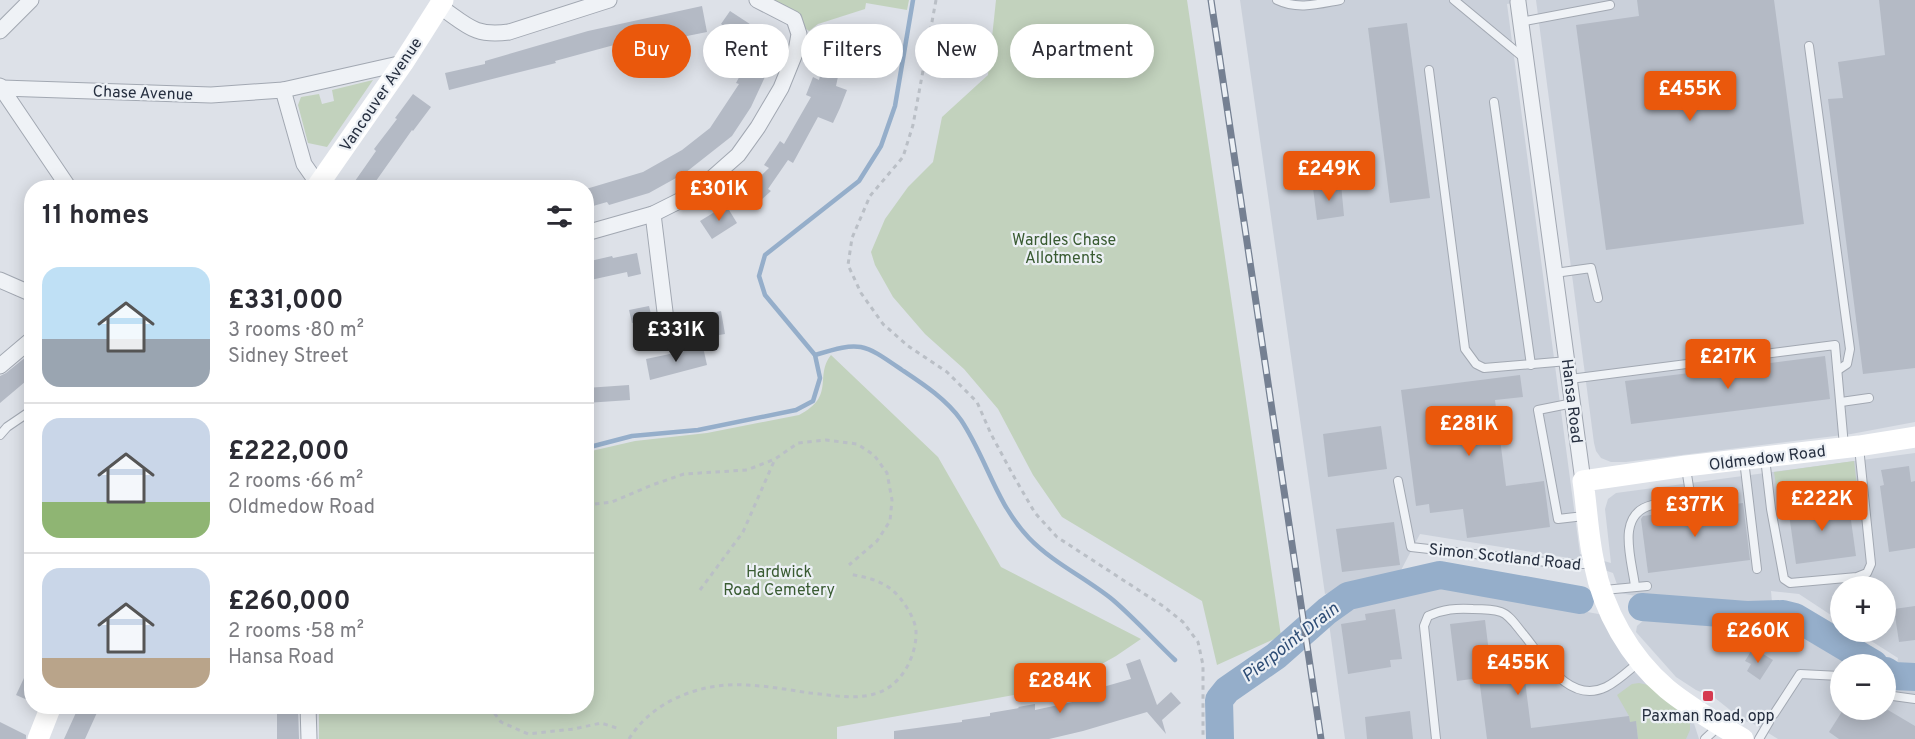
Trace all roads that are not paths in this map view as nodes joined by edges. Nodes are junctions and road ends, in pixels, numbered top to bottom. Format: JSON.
{"nodes":[{"id":1,"x":31,"y":0,"type":"edge"},
{"id":2,"x":609,"y":0,"type":"edge"},
{"id":3,"x":757,"y":0,"type":"edge"},
{"id":4,"x":1277,"y":0,"type":"edge"},
{"id":5,"x":1340,"y":0,"type":"edge"},
{"id":6,"x":1454,"y":0,"type":"edge"},
{"id":7,"x":1518,"y":1,"type":"edge"},
{"id":8,"x":441,"y":3,"type":"edge"},
{"id":9,"x":1610,"y":5,"type":"dead end"},
{"id":10,"x":1520,"y":22,"type":"junction"},
{"id":11,"x":0,"y":31,"type":"edge"},
{"id":12,"x":1809,"y":46,"type":"dead end"},
{"id":13,"x":1525,"y":59,"type":"junction"},
{"id":14,"x":403,"y":63,"type":"junction"},
{"id":15,"x":1429,"y":70,"type":"dead end"},
{"id":16,"x":1,"y":87,"type":"edge"},
{"id":17,"x":283,"y":90,"type":"junction"},
{"id":18,"x":1494,"y":102,"type":"dead end"},
{"id":19,"x":64,"y":180,"type":"edge"},
{"id":20,"x":313,"y":180,"type":"edge"},
{"id":21,"x":321,"y":180,"type":"edge"},
{"id":22,"x":653,"y":214,"type":"junction"},
{"id":23,"x":594,"y":231,"type":"edge"},
{"id":24,"x":1555,"y":273,"type":"junction"},
{"id":25,"x":0,"y":280,"type":"edge"},
{"id":26,"x":24,"y":290,"type":"edge"},
{"id":27,"x":1598,"y":298,"type":"dead end"},
{"id":28,"x":667,"y":328,"type":"dead end"},
{"id":29,"x":24,"y":346,"type":"edge"},
{"id":30,"x":1568,"y":361,"type":"junction"},
{"id":31,"x":1,"y":365,"type":"edge"},
{"id":32,"x":1531,"y":365,"type":"junction"},
{"id":33,"x":1838,"y":370,"type":"junction"},
{"id":34,"x":1570,"y":379,"type":"junction"},
{"id":35,"x":1869,"y":398,"type":"dead end"},
{"id":36,"x":1841,"y":402,"type":"junction"},
{"id":37,"x":1573,"y":403,"type":"junction"},
{"id":38,"x":24,"y":415,"type":"edge"},
{"id":39,"x":0,"y":435,"type":"edge"},
{"id":40,"x":1915,"y":437,"type":"edge"},
{"id":41,"x":1852,"y":447,"type":"junction"},
{"id":42,"x":1765,"y":456,"type":"junction"},
{"id":43,"x":1744,"y":460,"type":"junction"},
{"id":44,"x":1686,"y":466,"type":"junction"},
{"id":45,"x":1398,"y":481,"type":"dead end"},
{"id":46,"x":1583,"y":481,"type":"junction"},
{"id":47,"x":1588,"y":516,"type":"junction"},
{"id":48,"x":1594,"y":564,"type":"junction"},
{"id":49,"x":1757,"y":569,"type":"dead end"},
{"id":50,"x":1635,"y":586,"type":"junction"},
{"id":51,"x":1647,"y":586,"type":"dead end"},
{"id":52,"x":1602,"y":591,"type":"junction"},
{"id":53,"x":1640,"y":661,"type":"junction"},
{"id":54,"x":1830,"y":676,"type":"edge"},
{"id":55,"x":1896,"y":696,"type":"edge"},
{"id":56,"x":1915,"y":699,"type":"edge"},
{"id":57,"x":48,"y":714,"type":"edge"},
{"id":58,"x":308,"y":714,"type":"edge"},
{"id":59,"x":1774,"y":714,"type":"dead end"},
{"id":60,"x":1769,"y":722,"type":"dead end"},
{"id":61,"x":1712,"y":732,"type":"edge"},
{"id":62,"x":38,"y":739,"type":"edge"},
{"id":63,"x":309,"y":739,"type":"edge"},
{"id":64,"x":1436,"y":739,"type":"edge"},
{"id":65,"x":1743,"y":739,"type":"edge"},
{"id":66,"x":1759,"y":739,"type":"edge"}],
"edges":[{"from":1,"to":11,"type":"street"},
{"from":2,"to":8,"type":"street"},
{"from":3,"to":22,"type":"street"},
{"from":4,"to":5,"type":"lane"},
{"from":6,"to":13,"type":"lane"},
{"from":7,"to":10,"type":"street","name":"Hansa Road"},
{"from":8,"to":14,"type":"street","name":"Vancouver Avenue"},
{"from":9,"to":10,"type":"lane"},
{"from":10,"to":13,"type":"street","name":"Hansa Road"},
{"from":12,"to":33,"type":"lane"},
{"from":13,"to":24,"type":"street","name":"Hansa Road"},
{"from":14,"to":17,"type":"street","name":"Chase Avenue"},
{"from":14,"to":21,"type":"street","name":"Vancouver Avenue"},
{"from":15,"to":32,"type":"lane"},
{"from":16,"to":17,"type":"street","name":"Chase Avenue"},
{"from":16,"to":19,"type":"street"},
{"from":17,"to":20,"type":"street"},
{"from":18,"to":32,"type":"lane"},
{"from":22,"to":23,"type":"street"},
{"from":22,"to":28,"type":"street"},
{"from":24,"to":27,"type":"lane"},
{"from":24,"to":30,"type":"street","name":"Hansa Road"},
{"from":25,"to":26,"type":"street"},
{"from":29,"to":31,"type":"street"},
{"from":30,"to":32,"type":"lane"},
{"from":30,"to":34,"type":"street","name":"Hansa Road"},
{"from":33,"to":34,"type":"lane"},
{"from":33,"to":36,"type":"lane"},
{"from":34,"to":37,"type":"street","name":"Hansa Road"},
{"from":35,"to":36,"type":"lane"},
{"from":36,"to":41,"type":"lane"},
{"from":37,"to":46,"type":"street","name":"Hansa Road"},
{"from":37,"to":47,"type":"lane"},
{"from":38,"to":39,"type":"lane"},
{"from":40,"to":41,"type":"street","name":"Oldmedow Road"},
{"from":41,"to":42,"type":"street","name":"Oldmedow Road"},
{"from":41,"to":42,"type":"lane"},
{"from":42,"to":43,"type":"street","name":"Oldmedow Road"},
{"from":43,"to":44,"type":"street","name":"Oldmedow Road"},
{"from":43,"to":49,"type":"lane"},
{"from":44,"to":46,"type":"street","name":"Oldmedow Road"},
{"from":44,"to":50,"type":"lane"},
{"from":45,"to":48,"type":"lane","name":"Simon Scotland Road"},
{"from":46,"to":47,"type":"street","name":"Hansa Road"},
{"from":47,"to":48,"type":"street","name":"Hansa Road"},
{"from":48,"to":52,"type":"street","name":"Hansa Road"},
{"from":50,"to":51,"type":"lane"},
{"from":50,"to":52,"type":"lane"},
{"from":52,"to":53,"type":"street","name":"Hansa Road"},
{"from":53,"to":61,"type":"street","name":"Hansa Road"},
{"from":53,"to":64,"type":"lane"},
{"from":54,"to":59,"type":"lane"},
{"from":55,"to":56,"type":"lane"},
{"from":57,"to":62,"type":"street"},
{"from":58,"to":63,"type":"street"},
{"from":60,"to":66,"type":"lane"},
{"from":61,"to":65,"type":"street","name":"Hansa Road"}]}
